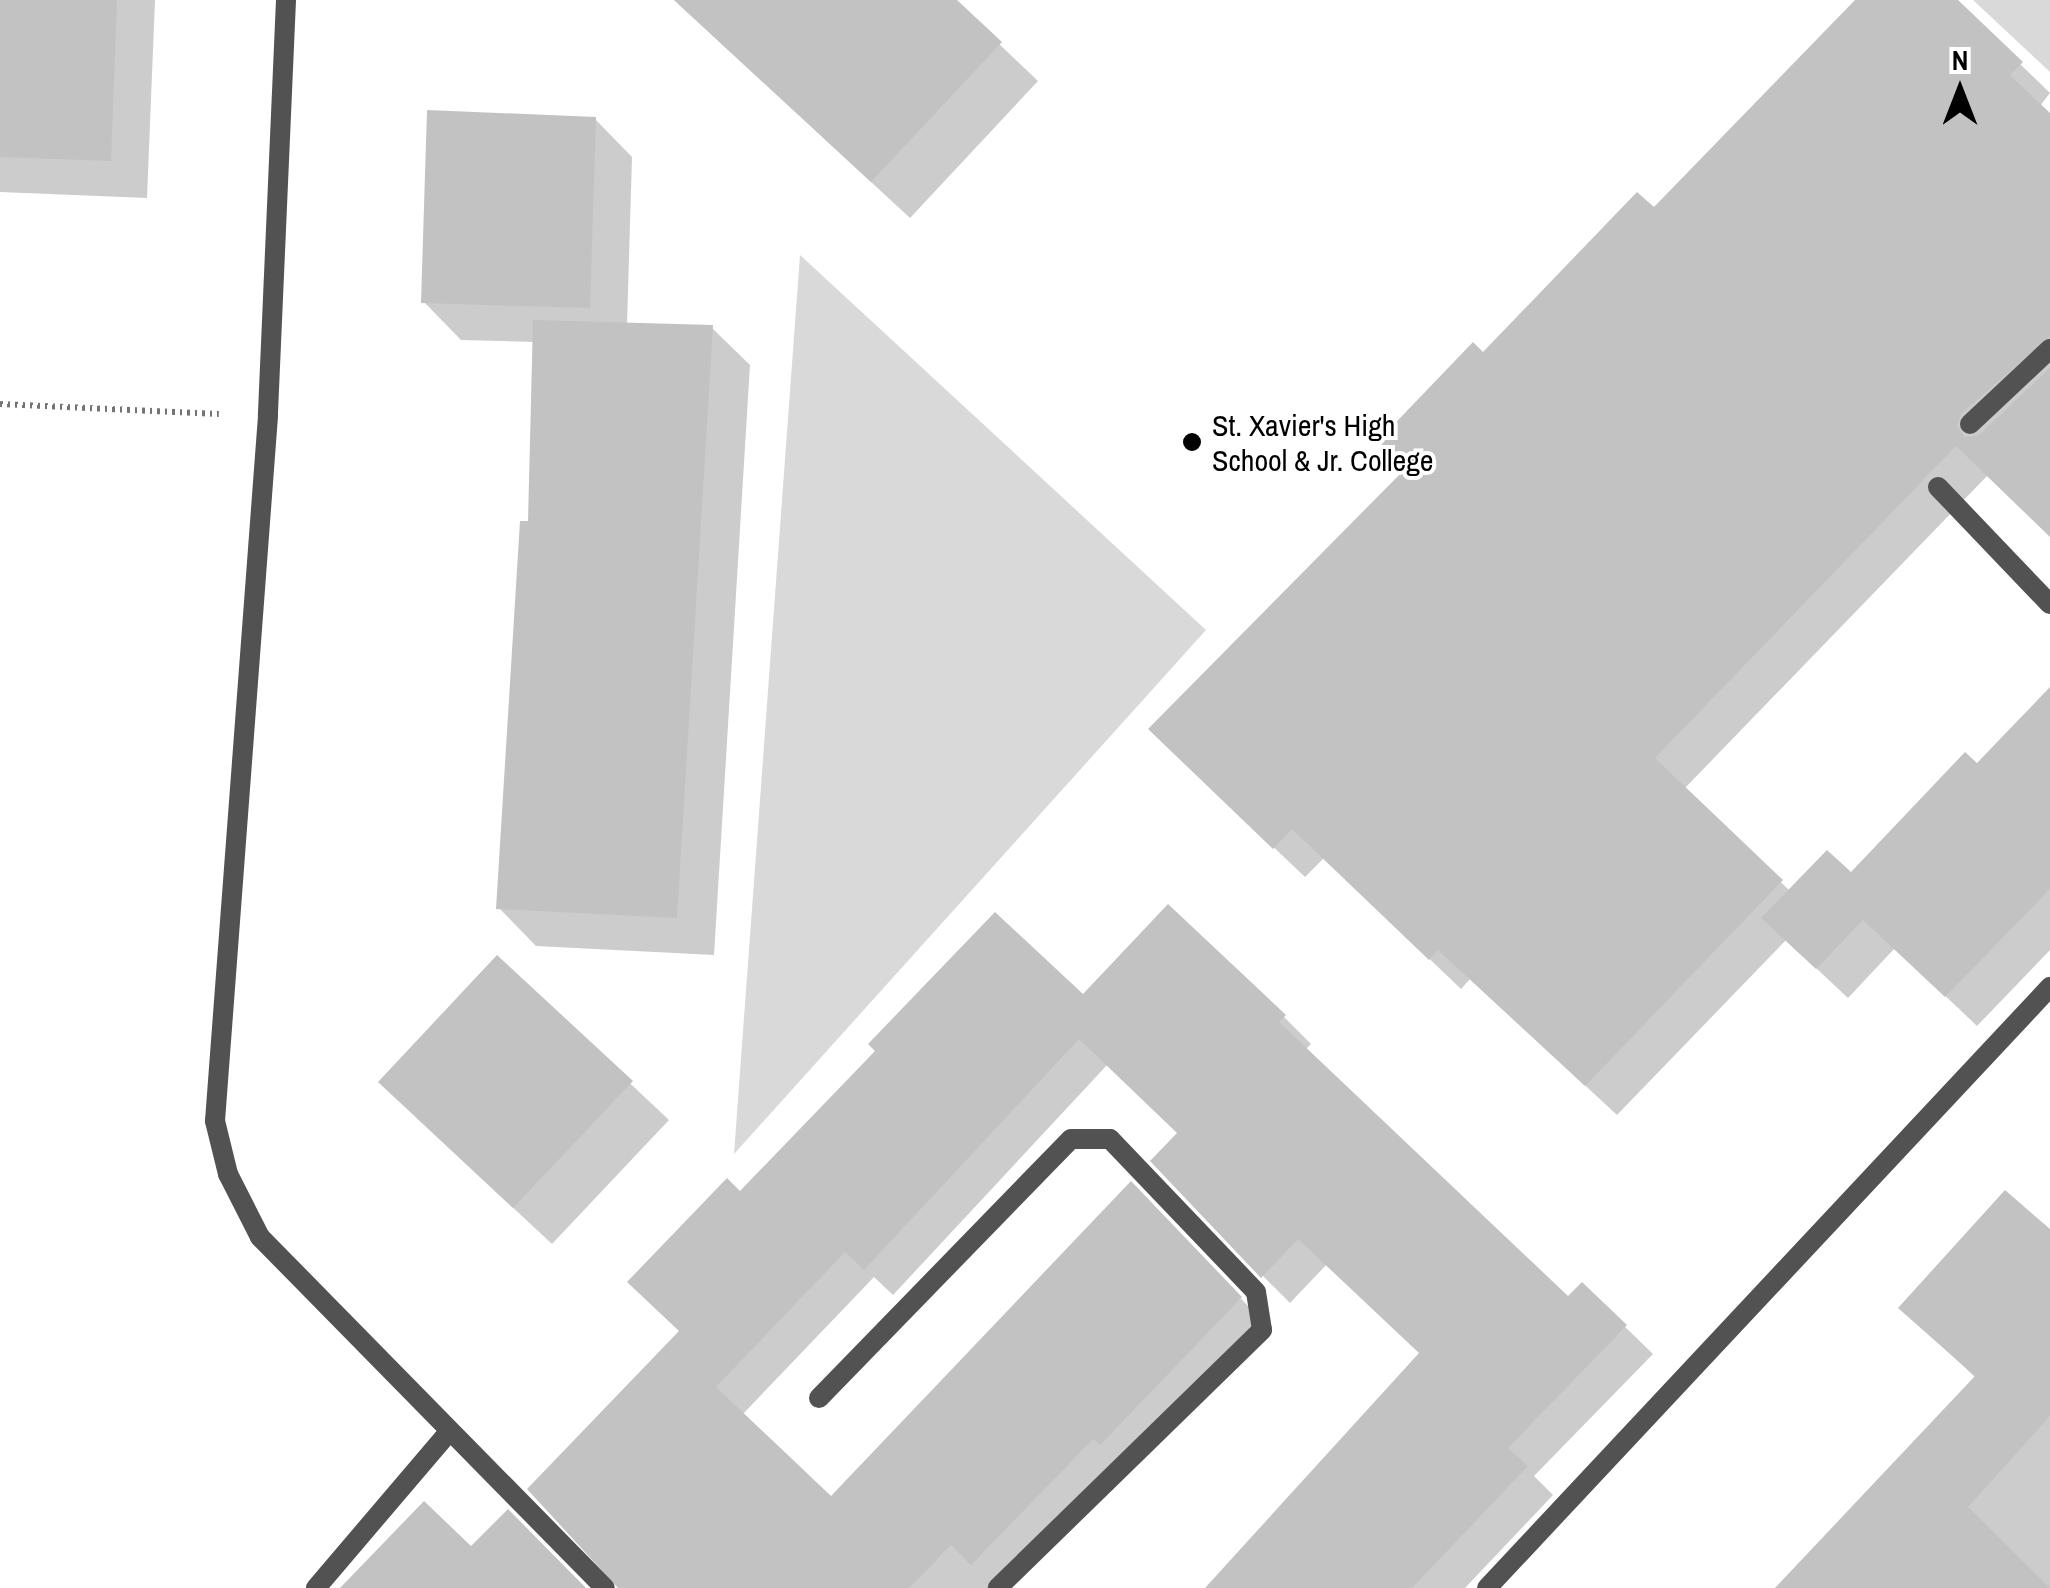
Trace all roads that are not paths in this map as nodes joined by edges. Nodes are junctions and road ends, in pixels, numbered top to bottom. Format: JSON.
{"nodes":[{"id":1,"x":286,"y":0,"type":"edge"},
{"id":2,"x":2050,"y":349,"type":"edge"},
{"id":3,"x":1970,"y":424,"type":"dead end"},
{"id":4,"x":1938,"y":487,"type":"dead end"},
{"id":5,"x":2050,"y":604,"type":"edge"},
{"id":6,"x":2050,"y":987,"type":"edge"},
{"id":7,"x":819,"y":1398,"type":"dead end"},
{"id":8,"x":447,"y":1434,"type":"junction"},
{"id":9,"x":316,"y":1588,"type":"edge"},
{"id":10,"x":605,"y":1588,"type":"edge"},
{"id":11,"x":998,"y":1588,"type":"edge"},
{"id":12,"x":1487,"y":1588,"type":"edge"}],
"edges":[{"from":1,"to":8,"type":"street"},
{"from":2,"to":3,"type":"street"},
{"from":4,"to":5,"type":"street"},
{"from":6,"to":12,"type":"street"},
{"from":7,"to":11,"type":"street"},
{"from":8,"to":9,"type":"street"},
{"from":8,"to":10,"type":"street"}]}
